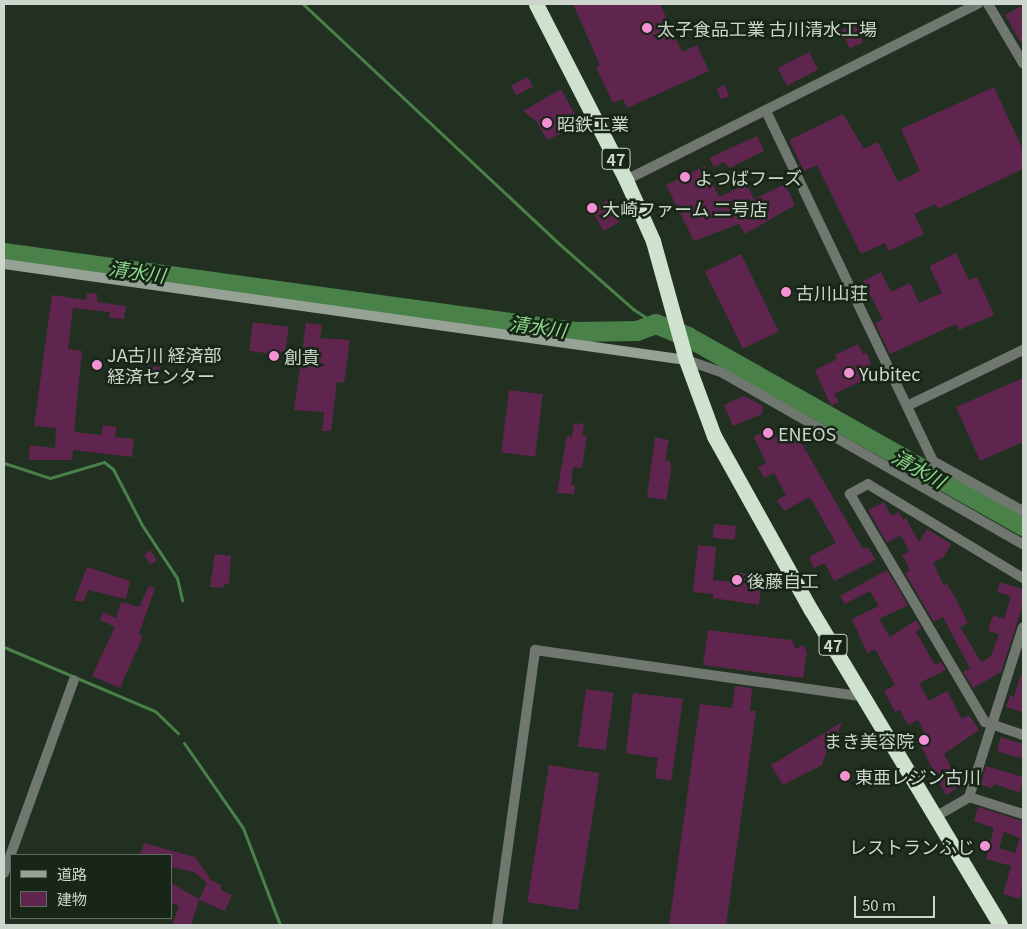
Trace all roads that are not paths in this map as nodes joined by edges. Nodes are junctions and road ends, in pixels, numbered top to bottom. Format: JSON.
{"nodes":[{"id":1,"x":536,"y":4,"type":"edge"},
{"id":2,"x":978,"y":4,"type":"edge"},
{"id":3,"x":988,"y":4,"type":"edge"},
{"id":4,"x":1023,"y":63,"type":"edge"},
{"id":5,"x":766,"y":111,"type":"junction"},
{"id":6,"x":626,"y":180,"type":"junction"},
{"id":7,"x":4,"y":264,"type":"edge"},
{"id":8,"x":1023,"y":350,"type":"edge"},
{"id":9,"x":686,"y":358,"type":"junction"},
{"id":10,"x":907,"y":406,"type":"junction"},
{"id":11,"x":1023,"y":511,"type":"edge"},
{"id":12,"x":1023,"y":544,"type":"edge"},
{"id":13,"x":1023,"y":578,"type":"edge"},
{"id":14,"x":1023,"y":627,"type":"edge"},
{"id":15,"x":1019,"y":655,"type":"edge"},
{"id":16,"x":74,"y":680,"type":"dead end"},
{"id":17,"x":865,"y":696,"type":"junction"},
{"id":18,"x":992,"y":725,"type":"junction"},
{"id":19,"x":1023,"y":735,"type":"edge"},
{"id":20,"x":969,"y":797,"type":"junction"},
{"id":21,"x":1023,"y":814,"type":"edge"},
{"id":22,"x":935,"y":817,"type":"junction"},
{"id":23,"x":11,"y":854,"type":"edge"},
{"id":24,"x":10,"y":856,"type":"edge"},
{"id":25,"x":4,"y":873,"type":"edge"},
{"id":26,"x":497,"y":925,"type":"edge"},
{"id":27,"x":1000,"y":925,"type":"edge"}],
"edges":[{"from":1,"to":6,"type":"highway","number":"47"},
{"from":2,"to":5,"type":"street"},
{"from":3,"to":4,"type":"street"},
{"from":5,"to":6,"type":"street"},
{"from":5,"to":10,"type":"street"},
{"from":6,"to":9,"type":"highway","number":"47"},
{"from":7,"to":9,"type":"street"},
{"from":8,"to":10,"type":"street"},
{"from":9,"to":12,"type":"street"},
{"from":9,"to":17,"type":"highway","number":"47"},
{"from":10,"to":11,"type":"street"},
{"from":13,"to":18,"type":"street"},
{"from":14,"to":15,"type":"street"},
{"from":15,"to":18,"type":"street"},
{"from":16,"to":23,"type":"street"},
{"from":17,"to":22,"type":"highway","number":"47"},
{"from":17,"to":26,"type":"street"},
{"from":18,"to":19,"type":"street"},
{"from":18,"to":20,"type":"street"},
{"from":20,"to":21,"type":"street"},
{"from":20,"to":22,"type":"street"},
{"from":22,"to":27,"type":"highway","number":"47"},
{"from":24,"to":25,"type":"street"}]}
